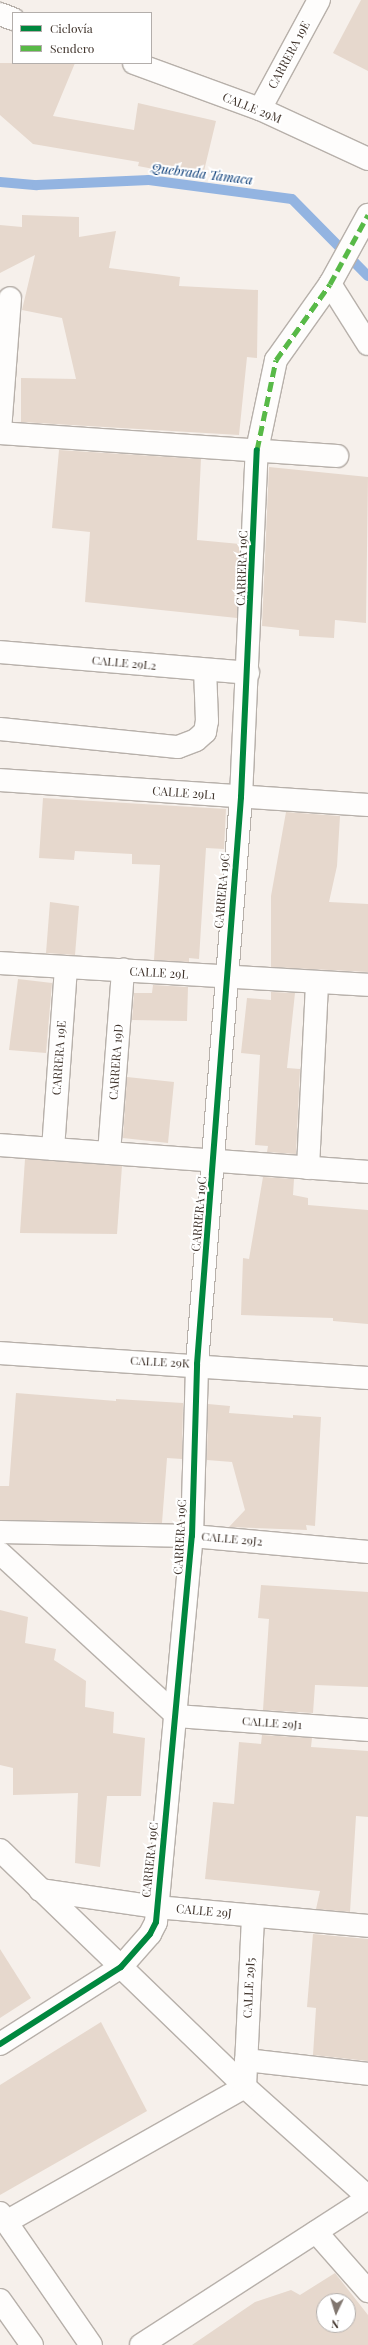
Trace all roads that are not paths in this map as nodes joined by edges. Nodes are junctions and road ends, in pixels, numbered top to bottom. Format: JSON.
{"nodes":[{"id":1,"x":318,"y":0,"type":"edge"},
{"id":2,"x":0,"y":14,"type":"edge"},
{"id":3,"x":12,"y":18,"type":"edge"},
{"id":4,"x":137,"y":64,"type":"edge"},
{"id":5,"x":260,"y":109,"type":"junction"},
{"id":6,"x":368,"y":159,"type":"edge"},
{"id":7,"x":368,"y":215,"type":"edge"},
{"id":8,"x":335,"y":275,"type":"junction"},
{"id":9,"x":10,"y":298,"type":"dead end"},
{"id":10,"x":368,"y":344,"type":"edge"},
{"id":11,"x":0,"y":432,"type":"edge"},
{"id":12,"x":257,"y":450,"type":"junction"},
{"id":13,"x":337,"y":456,"type":"dead end"},
{"id":14,"x":0,"y":652,"type":"edge"},
{"id":15,"x":205,"y":670,"type":"junction"},
{"id":16,"x":248,"y":673,"type":"junction"},
{"id":17,"x":0,"y":729,"type":"edge"},
{"id":18,"x":0,"y":780,"type":"edge"},
{"id":19,"x":241,"y":797,"type":"junction"},
{"id":20,"x":368,"y":806,"type":"edge"},
{"id":21,"x":0,"y":963,"type":"edge"},
{"id":22,"x":66,"y":967,"type":"junction"},
{"id":23,"x":123,"y":970,"type":"junction"},
{"id":24,"x":226,"y":976,"type":"junction"},
{"id":25,"x":317,"y":982,"type":"junction"},
{"id":26,"x":368,"y":985,"type":"edge"},
{"id":27,"x":0,"y":1145,"type":"edge"},
{"id":28,"x":52,"y":1149,"type":"junction"},
{"id":29,"x":109,"y":1153,"type":"junction"},
{"id":30,"x":214,"y":1161,"type":"junction"},
{"id":31,"x":308,"y":1168,"type":"junction"},
{"id":32,"x":368,"y":1172,"type":"edge"},
{"id":33,"x":0,"y":1353,"type":"edge"},
{"id":34,"x":197,"y":1364,"type":"junction"},
{"id":35,"x":368,"y":1378,"type":"edge"},
{"id":36,"x":0,"y":1532,"type":"edge"},
{"id":37,"x":192,"y":1536,"type":"junction"},
{"id":38,"x":368,"y":1552,"type":"edge"},
{"id":39,"x":0,"y":1553,"type":"edge"},
{"id":40,"x":177,"y":1716,"type":"junction"},
{"id":41,"x":368,"y":1730,"type":"edge"},
{"id":42,"x":0,"y":1850,"type":"edge"},
{"id":43,"x":40,"y":1890,"type":"junction"},
{"id":44,"x":156,"y":1907,"type":"junction"},
{"id":45,"x":253,"y":1916,"type":"junction"},
{"id":46,"x":368,"y":1926,"type":"edge"},
{"id":47,"x":121,"y":1967,"type":"junction"},
{"id":48,"x":0,"y":2044,"type":"edge"},
{"id":49,"x":246,"y":2060,"type":"junction"},
{"id":50,"x":368,"y":2074,"type":"edge"},
{"id":51,"x":245,"y":2088,"type":"junction"},
{"id":52,"x":368,"y":2197,"type":"edge"},
{"id":53,"x":3,"y":2217,"type":"edge"},
{"id":54,"x":316,"y":2232,"type":"junction"},
{"id":55,"x":368,"y":2291,"type":"edge"},
{"id":56,"x":0,"y":2300,"type":"edge"},
{"id":57,"x":32,"y":2345,"type":"edge"},
{"id":58,"x":91,"y":2345,"type":"edge"},
{"id":59,"x":141,"y":2345,"type":"edge"}],
"edges":[{"from":1,"to":5,"type":"street","name":"CARRERA 19E"},
{"from":2,"to":3,"type":"street"},
{"from":4,"to":5,"type":"street","name":"CALLE 29M"},
{"from":5,"to":6,"type":"street","name":"CALLE 29M"},
{"from":7,"to":8,"type":"street","name":"CARRERA 19C"},
{"from":8,"to":10,"type":"street"},
{"from":8,"to":12,"type":"street","name":"CARRERA 19C"},
{"from":9,"to":11,"type":"street"},
{"from":11,"to":12,"type":"street"},
{"from":12,"to":13,"type":"street"},
{"from":12,"to":16,"type":"street","name":"CARRERA 19C"},
{"from":14,"to":15,"type":"street","name":"CALLE 29L2"},
{"from":15,"to":16,"type":"street","name":"CALLE 29L2"},
{"from":15,"to":17,"type":"street"},
{"from":16,"to":19,"type":"street","name":"CARRERA 19C"},
{"from":18,"to":19,"type":"street","name":"CALLE 29L1"},
{"from":19,"to":20,"type":"street","name":"CALLE 29L1"},
{"from":19,"to":24,"type":"street","name":"CARRERA 19C"},
{"from":21,"to":22,"type":"street","name":"CALLE 29L"},
{"from":22,"to":23,"type":"street","name":"CALLE 29L"},
{"from":22,"to":28,"type":"street","name":"CARRERA 19E"},
{"from":23,"to":24,"type":"street","name":"CALLE 29L"},
{"from":23,"to":29,"type":"street","name":"CARRERA 19D"},
{"from":24,"to":25,"type":"street","name":"CALLE 29L"},
{"from":24,"to":30,"type":"street","name":"CARRERA 19C"},
{"from":25,"to":26,"type":"street","name":"CALLE 29L"},
{"from":25,"to":31,"type":"street"},
{"from":27,"to":28,"type":"street"},
{"from":28,"to":29,"type":"street"},
{"from":29,"to":30,"type":"street"},
{"from":30,"to":31,"type":"street"},
{"from":30,"to":34,"type":"street","name":"CARRERA 19C"},
{"from":31,"to":32,"type":"street"},
{"from":33,"to":34,"type":"street","name":"CALLE 29K"},
{"from":34,"to":35,"type":"street","name":"CALLE 29K"},
{"from":34,"to":37,"type":"street","name":"CARRERA 19C"},
{"from":36,"to":37,"type":"street","name":"CALLE 29J2"},
{"from":37,"to":38,"type":"street","name":"CALLE 29J2"},
{"from":37,"to":40,"type":"street","name":"CARRERA 19C"},
{"from":39,"to":40,"type":"street"},
{"from":40,"to":41,"type":"street","name":"CALLE 29J1"},
{"from":40,"to":44,"type":"street","name":"CARRERA 19C"},
{"from":42,"to":43,"type":"street"},
{"from":43,"to":44,"type":"street","name":"CALLE 29J"},
{"from":43,"to":47,"type":"street"},
{"from":44,"to":45,"type":"street","name":"CALLE 29J"},
{"from":44,"to":47,"type":"street","name":"CARRERA 19C"},
{"from":45,"to":46,"type":"street","name":"CALLE 29J"},
{"from":45,"to":49,"type":"street","name":"CALLE 29I5"},
{"from":47,"to":48,"type":"street","name":"CARRERA 19C"},
{"from":47,"to":51,"type":"street"},
{"from":49,"to":50,"type":"street"},
{"from":49,"to":51,"type":"street","name":"CALLE 29I5"},
{"from":51,"to":52,"type":"street"},
{"from":51,"to":53,"type":"street"},
{"from":52,"to":54,"type":"street"},
{"from":53,"to":58,"type":"street"},
{"from":54,"to":55,"type":"street"},
{"from":54,"to":59,"type":"street"},
{"from":56,"to":57,"type":"street"}]}
